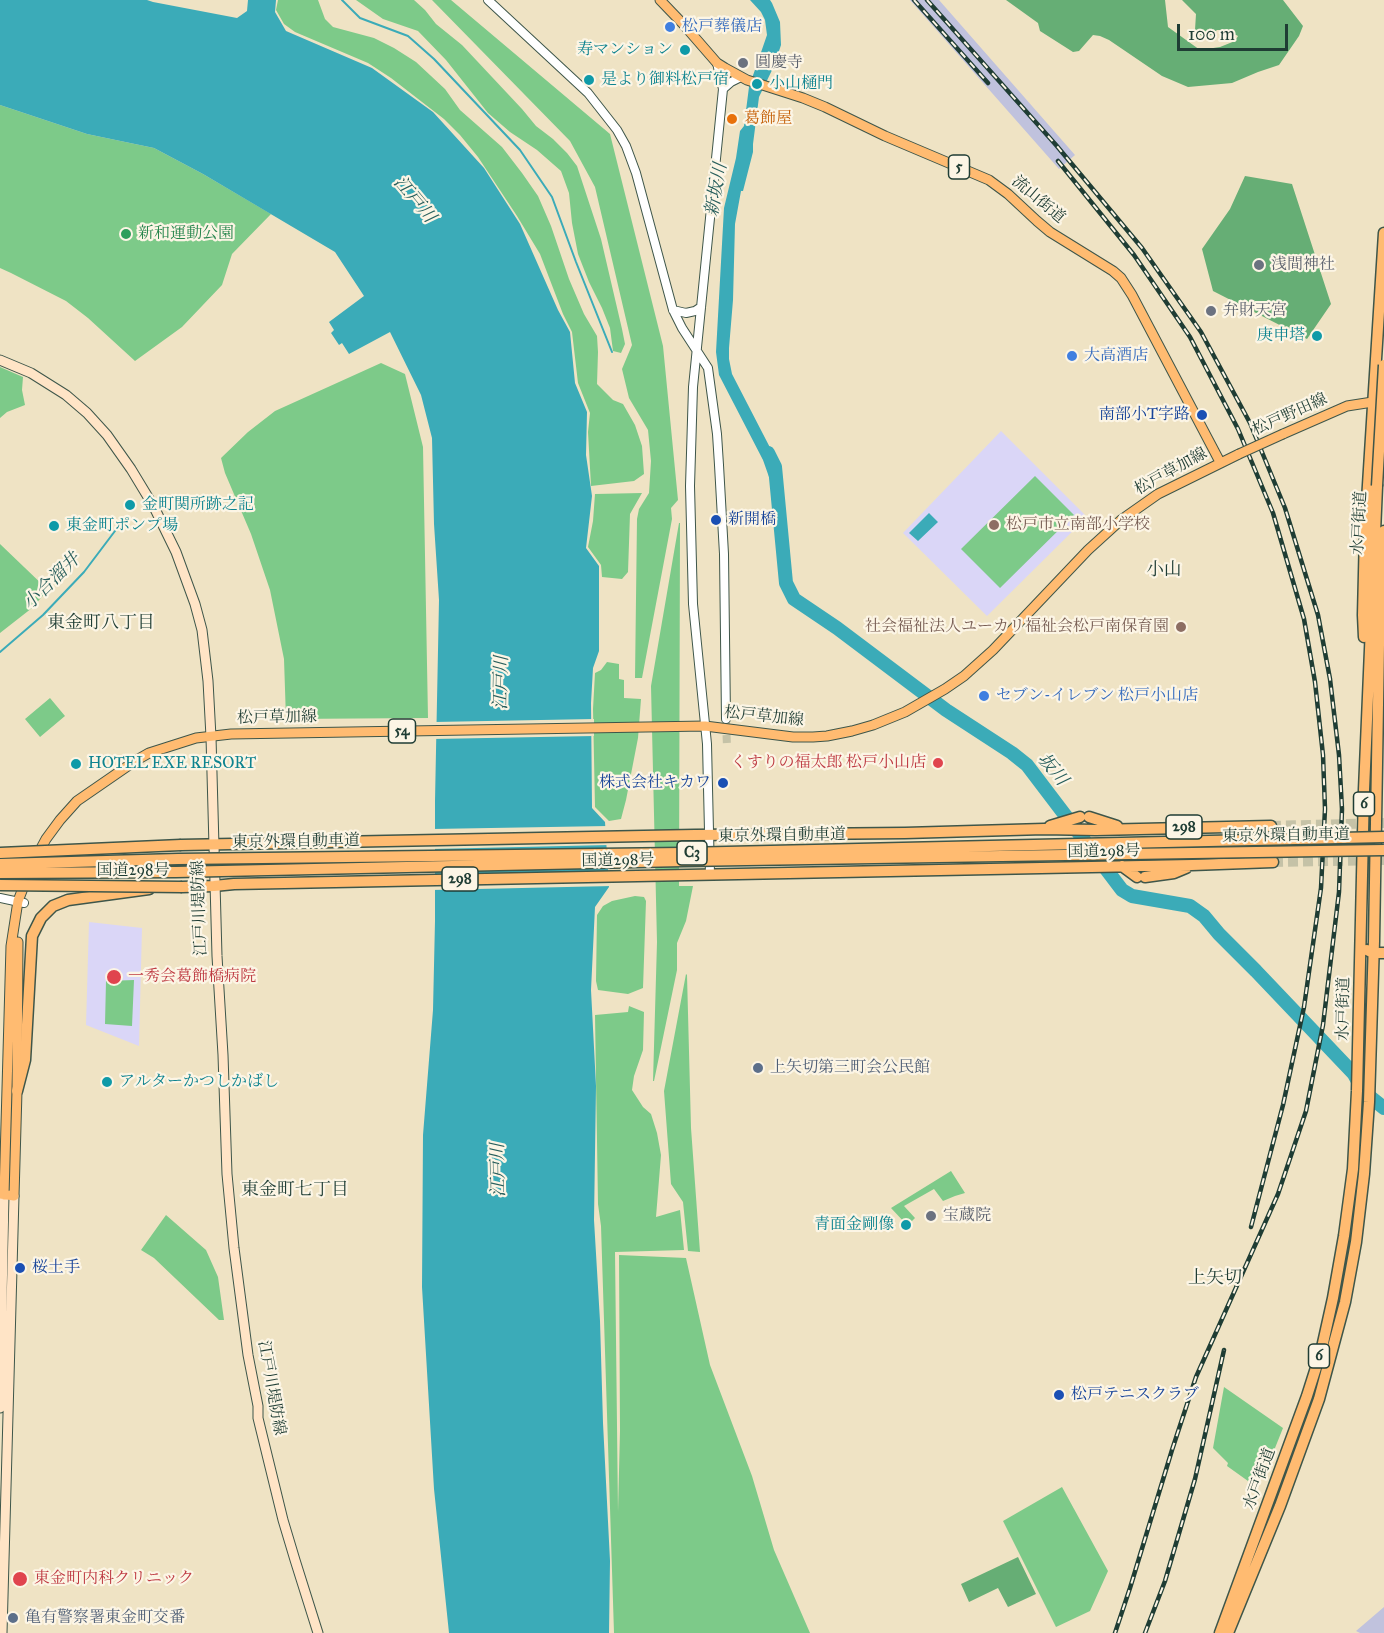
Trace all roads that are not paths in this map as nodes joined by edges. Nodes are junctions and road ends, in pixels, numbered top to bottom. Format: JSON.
{"nodes":[{"id":1,"x":488,"y":0,"type":"edge"},
{"id":2,"x":660,"y":0,"type":"edge"},
{"id":3,"x":717,"y":63,"type":"junction"},
{"id":4,"x":745,"y":79,"type":"junction"},
{"id":5,"x":723,"y":89,"type":"junction"},
{"id":6,"x":1384,"y":233,"type":"edge"},
{"id":7,"x":701,"y":307,"type":"junction"},
{"id":8,"x":673,"y":310,"type":"junction"},
{"id":9,"x":697,"y":350,"type":"junction"},
{"id":10,"x":0,"y":360,"type":"edge"},
{"id":11,"x":1384,"y":365,"type":"edge"},
{"id":12,"x":1378,"y":401,"type":"edge"},
{"id":13,"x":1220,"y":462,"type":"junction"},
{"id":14,"x":1384,"y":531,"type":"edge"},
{"id":15,"x":1384,"y":626,"type":"edge"},
{"id":16,"x":1378,"y":645,"type":"junction"},
{"id":17,"x":1369,"y":661,"type":"junction"},
{"id":18,"x":726,"y":719,"type":"tunnel mouth"},
{"id":19,"x":705,"y":726,"type":"junction"},
{"id":20,"x":211,"y":737,"type":"junction"},
{"id":21,"x":1058,"y":826,"type":"junction"},
{"id":22,"x":1271,"y":826,"type":"tunnel mouth"},
{"id":23,"x":1124,"y":829,"type":"junction"},
{"id":24,"x":709,"y":835,"type":"junction"},
{"id":25,"x":1384,"y":837,"type":"edge"},
{"id":26,"x":213,"y":844,"type":"junction"},
{"id":27,"x":1384,"y":850,"type":"edge"},
{"id":28,"x":0,"y":853,"type":"edge"},
{"id":29,"x":1273,"y":862,"type":"tunnel mouth"},
{"id":30,"x":0,"y":864,"type":"edge"},
{"id":31,"x":1192,"y":865,"type":"junction"},
{"id":32,"x":1122,"y":866,"type":"junction"},
{"id":33,"x":0,"y":873,"type":"edge"},
{"id":34,"x":710,"y":875,"type":"junction"},
{"id":35,"x":0,"y":885,"type":"edge"},
{"id":36,"x":214,"y":886,"type":"junction"},
{"id":37,"x":164,"y":887,"type":"junction"},
{"id":38,"x":0,"y":898,"type":"edge"},
{"id":39,"x":21,"y":902,"type":"junction"},
{"id":40,"x":1361,"y":947,"type":"junction"},
{"id":41,"x":1379,"y":947,"type":"edge"},
{"id":42,"x":17,"y":1091,"type":"junction"},
{"id":43,"x":6,"y":1195,"type":"edge"},
{"id":44,"x":0,"y":1408,"type":"edge"},
{"id":45,"x":1234,"y":1609,"type":"junction"},
{"id":46,"x":2,"y":1633,"type":"edge"},
{"id":47,"x":318,"y":1633,"type":"edge"},
{"id":48,"x":1220,"y":1633,"type":"edge"},
{"id":49,"x":1228,"y":1633,"type":"edge"}],
"edges":[{"from":1,"to":8,"type":"street"},
{"from":2,"to":3,"type":"main road","name":"流山街道","number":"5"},
{"from":3,"to":4,"type":"main road","name":"流山街道","number":"5"},
{"from":3,"to":5,"type":"street"},
{"from":4,"to":5,"type":"street"},
{"from":4,"to":13,"type":"main road","name":"流山街道","number":"5"},
{"from":5,"to":7,"type":"street"},
{"from":6,"to":12,"type":"highway"},
{"from":7,"to":8,"type":"street"},
{"from":7,"to":9,"type":"street"},
{"from":8,"to":9,"type":"street"},
{"from":9,"to":18,"type":"street"},
{"from":9,"to":19,"type":"street"},
{"from":10,"to":20,"type":"main road","name":"江戸川堤防線"},
{"from":11,"to":17,"type":"highway","name":"水戸街道","number":"6","bridge":true},
{"from":12,"to":13,"type":"main road","name":"松戸野田線","bridge":true},
{"from":12,"to":17,"type":"highway"},
{"from":13,"to":19,"type":"main road","name":"松戸草加線","number":"54"},
{"from":14,"to":16,"type":"highway","name":"水戸街道","number":"6"},
{"from":15,"to":16,"type":"highway"},
{"from":16,"to":41,"type":"highway","name":"水戸街道","number":"6"},
{"from":17,"to":40,"type":"highway","name":"水戸街道","number":"6"},
{"from":19,"to":20,"type":"main road","name":"松戸草加線","number":"54"},
{"from":19,"to":24,"type":"street"},
{"from":20,"to":26,"type":"main road","name":"江戸川堤防線"},
{"from":20,"to":39,"type":"main road","name":"松戸草加線","number":"54"},
{"from":21,"to":23,"type":"highway","name":"国道298号","number":"298"},
{"from":21,"to":23,"type":"highway"},
{"from":21,"to":24,"type":"highway","name":"国道298号"},
{"from":22,"to":23,"type":"highway","name":"国道298号","number":"298"},
{"from":24,"to":26,"type":"highway","name":"国道298号"},
{"from":24,"to":34,"type":"street"},
{"from":25,"to":30,"type":"highway","name":"東京外環自動車道","number":"C3","bridge":true},
{"from":26,"to":28,"type":"highway","name":"国道298号","bridge":true},
{"from":26,"to":36,"type":"main road","name":"江戸川堤防線"},
{"from":27,"to":33,"type":"highway","name":"東京外環自動車道","number":"C3","bridge":true},
{"from":29,"to":31,"type":"highway","name":"国道298号","number":"298"},
{"from":31,"to":32,"type":"highway","name":"国道298号","number":"298"},
{"from":31,"to":32,"type":"highway"},
{"from":32,"to":34,"type":"highway","name":"国道298号","number":"298"},
{"from":34,"to":36,"type":"highway","name":"国道298号","number":"298"},
{"from":35,"to":37,"type":"highway","name":"国道298号","number":"298","bridge":true},
{"from":36,"to":37,"type":"highway","name":"国道298号","number":"298","bridge":true},
{"from":36,"to":47,"type":"main road","name":"江戸川堤防線"},
{"from":37,"to":42,"type":"highway","bridge":true},
{"from":38,"to":39,"type":"street"},
{"from":39,"to":42,"type":"main road","name":"松戸草加線","number":"54"},
{"from":39,"to":43,"type":"main road","name":"松戸草加線","number":"54"},
{"from":40,"to":41,"type":"highway"},
{"from":40,"to":45,"type":"highway","name":"水戸街道","number":"6"},
{"from":41,"to":45,"type":"highway","name":"水戸街道","number":"6"},
{"from":42,"to":43,"type":"main road","name":"松戸草加線","number":"54"},
{"from":43,"to":44,"type":"main road"},
{"from":43,"to":46,"type":"main road"},
{"from":45,"to":48,"type":"highway","name":"水戸街道","number":"6"},
{"from":45,"to":49,"type":"highway","name":"水戸街道","number":"6"}]}
